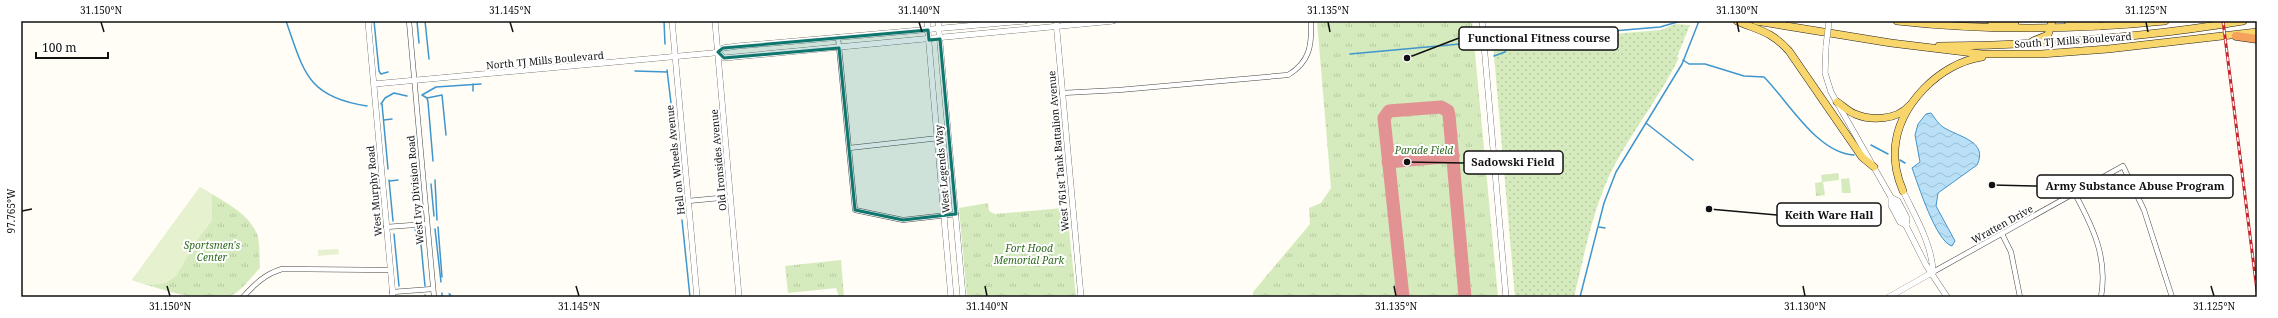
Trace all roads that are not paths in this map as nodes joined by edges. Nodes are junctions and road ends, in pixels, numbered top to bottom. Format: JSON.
{"nodes":[{"id":1,"x":368,"y":21,"type":"edge"},
{"id":2,"x":409,"y":21,"type":"edge"},
{"id":3,"x":672,"y":21,"type":"edge"},
{"id":4,"x":715,"y":21,"type":"edge"},
{"id":5,"x":928,"y":21,"type":"edge"},
{"id":6,"x":938,"y":21,"type":"edge"},
{"id":7,"x":1025,"y":21,"type":"edge"},
{"id":8,"x":1113,"y":21,"type":"edge"},
{"id":9,"x":1310,"y":21,"type":"edge"},
{"id":10,"x":1487,"y":21,"type":"edge"},
{"id":11,"x":1737,"y":21,"type":"edge"},
{"id":12,"x":1756,"y":21,"type":"edge"},
{"id":13,"x":1829,"y":21,"type":"edge"},
{"id":14,"x":1897,"y":21,"type":"edge"},
{"id":15,"x":1991,"y":21,"type":"edge"},
{"id":16,"x":2068,"y":21,"type":"edge"},
{"id":17,"x":2165,"y":21,"type":"edge"},
{"id":18,"x":2243,"y":21,"type":"edge"},
{"id":19,"x":1056,"y":24,"type":"edge"},
{"id":20,"x":1482,"y":24,"type":"edge"},
{"id":21,"x":2049,"y":26,"type":"edge"},
{"id":22,"x":2103,"y":28,"type":"junction"},
{"id":23,"x":939,"y":29,"type":"junction"},
{"id":24,"x":928,"y":30,"type":"junction"},
{"id":25,"x":2257,"y":32,"type":"edge"},
{"id":26,"x":2236,"y":36,"type":"junction"},
{"id":27,"x":838,"y":37,"type":"junction"},
{"id":28,"x":940,"y":39,"type":"junction"},
{"id":29,"x":2257,"y":39,"type":"edge"},
{"id":30,"x":929,"y":40,"type":"junction"},
{"id":31,"x":1913,"y":46,"type":"junction"},
{"id":32,"x":2014,"y":46,"type":"junction"},
{"id":33,"x":839,"y":48,"type":"junction"},
{"id":34,"x":718,"y":52,"type":"junction"},
{"id":35,"x":1999,"y":54,"type":"junction"},
{"id":36,"x":675,"y":57,"type":"junction"},
{"id":37,"x":414,"y":81,"type":"junction"},
{"id":38,"x":374,"y":84,"type":"junction"},
{"id":39,"x":1062,"y":93,"type":"junction"},
{"id":40,"x":1915,"y":99,"type":"junction"},
{"id":41,"x":1837,"y":102,"type":"junction"},
{"id":42,"x":948,"y":137,"type":"junction"},
{"id":43,"x":938,"y":138,"type":"junction"},
{"id":44,"x":849,"y":148,"type":"junction"},
{"id":45,"x":1874,"y":167,"type":"junction"},
{"id":46,"x":1903,"y":191,"type":"joint"},
{"id":47,"x":2074,"y":194,"type":"junction"},
{"id":48,"x":730,"y":198,"type":"junction"},
{"id":49,"x":688,"y":201,"type":"junction"},
{"id":50,"x":956,"y":214,"type":"junction"},
{"id":51,"x":944,"y":215,"type":"junction"},
{"id":52,"x":427,"y":224,"type":"junction"},
{"id":53,"x":386,"y":227,"type":"junction"},
{"id":54,"x":2002,"y":234,"type":"junction"},
{"id":55,"x":390,"y":270,"type":"junction"},
{"id":56,"x":1933,"y":272,"type":"junction"},
{"id":57,"x":433,"y":289,"type":"junction"},
{"id":58,"x":393,"y":295,"type":"edge"},
{"id":59,"x":242,"y":297,"type":"edge"},
{"id":60,"x":434,"y":297,"type":"edge"},
{"id":61,"x":697,"y":297,"type":"edge"},
{"id":62,"x":739,"y":297,"type":"edge"},
{"id":63,"x":951,"y":297,"type":"edge"},
{"id":64,"x":962,"y":297,"type":"edge"},
{"id":65,"x":1081,"y":297,"type":"edge"},
{"id":66,"x":1506,"y":297,"type":"edge"},
{"id":67,"x":1889,"y":297,"type":"edge"},
{"id":68,"x":1947,"y":297,"type":"edge"},
{"id":69,"x":2020,"y":297,"type":"edge"},
{"id":70,"x":2101,"y":297,"type":"edge"},
{"id":71,"x":2172,"y":297,"type":"edge"}],
"edges":[{"from":1,"to":38,"type":"street","name":"West Murphy Road"},
{"from":2,"to":37,"type":"street","name":"West Ivy Division Road"},
{"from":3,"to":36,"type":"street","name":"Hell on Wheels Avenue"},
{"from":4,"to":34,"type":"street","name":"Old Ironsides Avenue"},
{"from":5,"to":24,"type":"street","name":"West Legends Way"},
{"from":6,"to":23,"type":"street","name":"West Legends Way"},
{"from":7,"to":23,"type":"street"},
{"from":8,"to":19,"type":"street"},
{"from":9,"to":39,"type":"street"},
{"from":10,"to":20,"type":"street"},
{"from":11,"to":45,"type":"main road"},
{"from":12,"to":31,"type":"main road","name":"South TJ Mills Boulevard"},
{"from":13,"to":41,"type":"street","bridge":true},
{"from":14,"to":21,"type":"main road","name":"South TJ Mills Boulevard"},
{"from":15,"to":21,"type":"main road"},
{"from":16,"to":22,"type":"main road"},
{"from":17,"to":22,"type":"main road","name":"South TJ Mills Boulevard"},
{"from":18,"to":32,"type":"main road","name":"South TJ Mills Boulevard"},
{"from":19,"to":28,"type":"street"},
{"from":19,"to":39,"type":"street","name":"West 761st Tank Battalion Avenue"},
{"from":20,"to":66,"type":"street"},
{"from":21,"to":22,"type":"main road","name":"South TJ Mills Boulevard"},
{"from":21,"to":32,"type":"main road"},
{"from":23,"to":24,"type":"street"},
{"from":23,"to":28,"type":"street","name":"West Legends Way"},
{"from":24,"to":27,"type":"street","name":"North TJ Mills Boulevard"},
{"from":24,"to":30,"type":"street","name":"West Legends Way"},
{"from":25,"to":26,"type":"main road","name":"South TJ Mills Boulevard"},
{"from":26,"to":29,"type":"highway"},
{"from":26,"to":35,"type":"main road","name":"South TJ Mills Boulevard"},
{"from":27,"to":33,"type":"street"},
{"from":27,"to":34,"type":"street","name":"North TJ Mills Boulevard"},
{"from":28,"to":30,"type":"street"},
{"from":28,"to":42,"type":"street","name":"West Legends Way"},
{"from":30,"to":33,"type":"street","name":"North TJ Mills Boulevard"},
{"from":30,"to":43,"type":"street","name":"West Legends Way"},
{"from":31,"to":32,"type":"main road","name":"South TJ Mills Boulevard"},
{"from":31,"to":35,"type":"main road","name":"South TJ Mills Boulevard"},
{"from":33,"to":34,"type":"street","name":"North TJ Mills Boulevard"},
{"from":33,"to":44,"type":"street"},
{"from":34,"to":36,"type":"street","name":"North TJ Mills Boulevard"},
{"from":34,"to":48,"type":"street","name":"Old Ironsides Avenue"},
{"from":35,"to":40,"type":"main road"},
{"from":36,"to":37,"type":"street","name":"North TJ Mills Boulevard"},
{"from":36,"to":49,"type":"street","name":"Hell on Wheels Avenue"},
{"from":37,"to":38,"type":"street","name":"North TJ Mills Boulevard"},
{"from":37,"to":52,"type":"street","name":"West Ivy Division Road"},
{"from":38,"to":53,"type":"street","name":"West Murphy Road"},
{"from":39,"to":65,"type":"street","name":"West 761st Tank Battalion Avenue"},
{"from":40,"to":41,"type":"main road"},
{"from":40,"to":46,"type":"main road"},
{"from":41,"to":45,"type":"street"},
{"from":42,"to":43,"type":"street"},
{"from":42,"to":50,"type":"street","name":"West Legends Way"},
{"from":43,"to":44,"type":"street"},
{"from":43,"to":51,"type":"street","name":"West Legends Way"},
{"from":44,"to":51,"type":"street"},
{"from":45,"to":56,"type":"street"},
{"from":46,"to":56,"type":"street"},
{"from":47,"to":54,"type":"street","name":"Wratten Drive"},
{"from":47,"to":70,"type":"street"},
{"from":47,"to":71,"type":"street","name":"Wratten Drive"},
{"from":48,"to":49,"type":"street"},
{"from":48,"to":62,"type":"street","name":"Old Ironsides Avenue"},
{"from":49,"to":61,"type":"street","name":"Hell on Wheels Avenue"},
{"from":50,"to":51,"type":"street"},
{"from":50,"to":64,"type":"street","name":"West Legends Way"},
{"from":51,"to":63,"type":"street","name":"West Legends Way"},
{"from":52,"to":53,"type":"street"},
{"from":52,"to":57,"type":"street","name":"West Ivy Division Road"},
{"from":53,"to":55,"type":"street","name":"West Murphy Road"},
{"from":54,"to":56,"type":"street","name":"Wratten Drive"},
{"from":54,"to":69,"type":"street"},
{"from":55,"to":58,"type":"street","name":"West Murphy Road"},
{"from":55,"to":59,"type":"street"},
{"from":56,"to":67,"type":"street","name":"Wratten Drive"},
{"from":56,"to":68,"type":"street"},
{"from":57,"to":58,"type":"street"},
{"from":57,"to":60,"type":"street","name":"West Ivy Division Road"}]}
